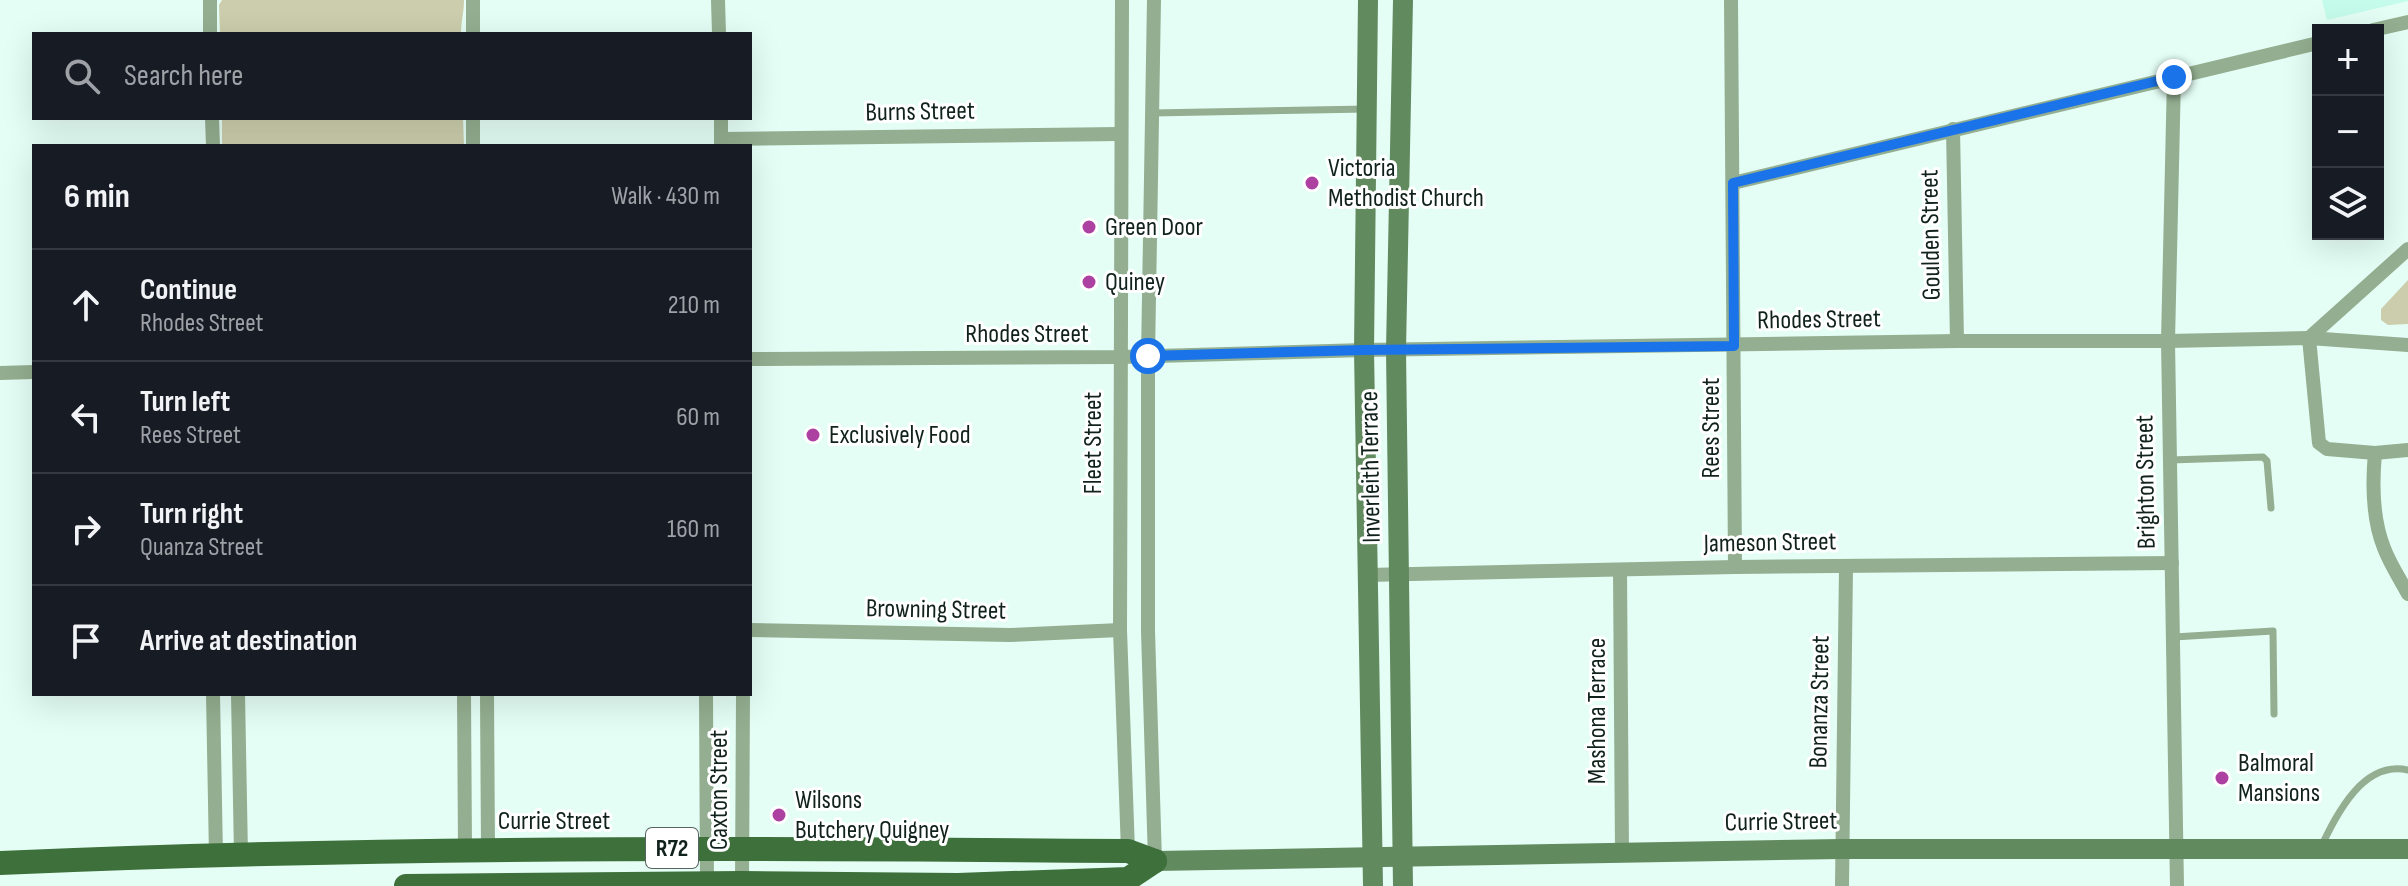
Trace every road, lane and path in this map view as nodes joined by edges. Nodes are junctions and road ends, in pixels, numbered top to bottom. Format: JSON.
{"nodes":[{"id":1,"x":210,"y":0,"type":"edge"},
{"id":2,"x":473,"y":0,"type":"edge"},
{"id":3,"x":718,"y":0,"type":"edge"},
{"id":4,"x":1122,"y":0,"type":"edge"},
{"id":5,"x":1154,"y":0,"type":"edge"},
{"id":6,"x":1368,"y":0,"type":"edge"},
{"id":7,"x":1403,"y":0,"type":"edge"},
{"id":8,"x":1731,"y":0,"type":"edge"},
{"id":9,"x":2408,"y":22,"type":"edge"},
{"id":10,"x":2384,"y":27,"type":"edge"},
{"id":11,"x":210,"y":32,"type":"edge"},
{"id":12,"x":473,"y":32,"type":"edge"},
{"id":13,"x":719,"y":32,"type":"edge"},
{"id":14,"x":2312,"y":44,"type":"edge"},
{"id":15,"x":2174,"y":77,"type":"junction"},
{"id":16,"x":1367,"y":109,"type":"junction"},
{"id":17,"x":1152,"y":113,"type":"junction"},
{"id":18,"x":212,"y":120,"type":"edge"},
{"id":19,"x":473,"y":120,"type":"edge"},
{"id":20,"x":721,"y":120,"type":"edge"},
{"id":21,"x":1953,"y":129,"type":"junction"},
{"id":22,"x":1120,"y":134,"type":"junction"},
{"id":23,"x":722,"y":142,"type":"edge"},
{"id":24,"x":213,"y":144,"type":"edge"},
{"id":25,"x":473,"y":144,"type":"edge"},
{"id":26,"x":1733,"y":183,"type":"junction"},
{"id":27,"x":2408,"y":249,"type":"edge"},
{"id":28,"x":2309,"y":338,"type":"junction"},
{"id":29,"x":1957,"y":341,"type":"junction"},
{"id":30,"x":2168,"y":341,"type":"junction"},
{"id":31,"x":2408,"y":345,"type":"edge"},
{"id":32,"x":1734,"y":346,"type":"junction"},
{"id":33,"x":1364,"y":350,"type":"junction"},
{"id":34,"x":1396,"y":350,"type":"junction"},
{"id":35,"x":1148,"y":356,"type":"junction"},
{"id":36,"x":1121,"y":357,"type":"junction"},
{"id":37,"x":752,"y":359,"type":"edge"},
{"id":38,"x":32,"y":372,"type":"edge"},
{"id":39,"x":0,"y":373,"type":"edge"},
{"id":40,"x":2408,"y":450,"type":"edge"},
{"id":41,"x":2375,"y":453,"type":"junction"},
{"id":42,"x":2170,"y":460,"type":"junction"},
{"id":43,"x":2271,"y":508,"type":"dead end"},
{"id":44,"x":2172,"y":563,"type":"junction"},
{"id":45,"x":1735,"y":567,"type":"junction"},
{"id":46,"x":1846,"y":567,"type":"junction"},
{"id":47,"x":1620,"y":570,"type":"junction"},
{"id":48,"x":1398,"y":574,"type":"junction"},
{"id":49,"x":1367,"y":575,"type":"junction"},
{"id":50,"x":2408,"y":594,"type":"edge"},
{"id":51,"x":752,"y":630,"type":"edge"},
{"id":52,"x":1120,"y":630,"type":"junction"},
{"id":53,"x":2172,"y":637,"type":"junction"},
{"id":54,"x":213,"y":696,"type":"edge"},
{"id":55,"x":238,"y":696,"type":"edge"},
{"id":56,"x":464,"y":696,"type":"edge"},
{"id":57,"x":487,"y":696,"type":"edge"},
{"id":58,"x":706,"y":696,"type":"edge"},
{"id":59,"x":743,"y":696,"type":"edge"},
{"id":60,"x":2274,"y":714,"type":"dead end"},
{"id":61,"x":2408,"y":770,"type":"edge"},
{"id":62,"x":707,"y":848,"type":"junction"},
{"id":63,"x":744,"y":848,"type":"junction"},
{"id":64,"x":2321,"y":848,"type":"junction"},
{"id":65,"x":1841,"y":849,"type":"junction"},
{"id":66,"x":2177,"y":849,"type":"junction"},
{"id":67,"x":2408,"y":849,"type":"edge"},
{"id":68,"x":476,"y":850,"type":"junction"},
{"id":69,"x":1128,"y":851,"type":"junction"},
{"id":70,"x":1622,"y":852,"type":"junction"},
{"id":71,"x":228,"y":856,"type":"junction"},
{"id":72,"x":1372,"y":857,"type":"junction"},
{"id":73,"x":1403,"y":857,"type":"junction"},
{"id":74,"x":1155,"y":861,"type":"junction"},
{"id":75,"x":0,"y":863,"type":"edge"},
{"id":76,"x":1128,"y":883,"type":"edge"},
{"id":77,"x":707,"y":884,"type":"edge"},
{"id":78,"x":742,"y":884,"type":"edge"},
{"id":79,"x":490,"y":885,"type":"edge"},
{"id":80,"x":958,"y":885,"type":"edge"},
{"id":81,"x":406,"y":886,"type":"edge"},
{"id":82,"x":465,"y":886,"type":"edge"},
{"id":83,"x":1155,"y":886,"type":"edge"},
{"id":84,"x":1373,"y":886,"type":"edge"},
{"id":85,"x":1403,"y":886,"type":"edge"},
{"id":86,"x":1842,"y":886,"type":"edge"},
{"id":87,"x":2177,"y":886,"type":"edge"}],
"edges":[{"from":1,"to":11,"type":"street"},
{"from":2,"to":12,"type":"street"},
{"from":3,"to":13,"type":"street"},
{"from":4,"to":22,"type":"street","name":"Fleet Street"},
{"from":5,"to":17,"type":"street"},
{"from":6,"to":16,"type":"street","name":"Inverleith Terrace"},
{"from":7,"to":34,"type":"street","name":"Inverleith Terrace"},
{"from":8,"to":26,"type":"street","name":"Rees Street"},
{"from":9,"to":10,"type":"street"},
{"from":14,"to":15,"type":"street"},
{"from":15,"to":21,"type":"street"},
{"from":15,"to":30,"type":"street","name":"Brighton Street"},
{"from":16,"to":17,"type":"lane"},
{"from":16,"to":33,"type":"street","name":"Inverleith Terrace"},
{"from":17,"to":35,"type":"street"},
{"from":18,"to":24,"type":"street"},
{"from":19,"to":25,"type":"street"},
{"from":20,"to":23,"type":"street"},
{"from":21,"to":26,"type":"street"},
{"from":21,"to":29,"type":"street","name":"Goulden Street"},
{"from":22,"to":23,"type":"street","name":"Burns Street"},
{"from":22,"to":36,"type":"street","name":"Fleet Street"},
{"from":26,"to":32,"type":"street","name":"Rees Street"},
{"from":27,"to":28,"type":"street"},
{"from":28,"to":30,"type":"street","name":"Rhodes Street"},
{"from":28,"to":31,"type":"street","name":"Rhodes Street"},
{"from":28,"to":41,"type":"street"},
{"from":29,"to":30,"type":"street","name":"Rhodes Street"},
{"from":29,"to":32,"type":"street","name":"Rhodes Street"},
{"from":30,"to":42,"type":"street","name":"Brighton Street"},
{"from":32,"to":34,"type":"street","name":"Rhodes Street"},
{"from":32,"to":45,"type":"street","name":"Rees Street"},
{"from":33,"to":34,"type":"street","name":"Rhodes Street"},
{"from":33,"to":35,"type":"street","name":"Rhodes Street"},
{"from":33,"to":49,"type":"street","name":"Inverleith Terrace"},
{"from":34,"to":48,"type":"street","name":"Inverleith Terrace"},
{"from":35,"to":36,"type":"street","name":"Rhodes Street"},
{"from":35,"to":74,"type":"street"},
{"from":36,"to":37,"type":"street","name":"Rhodes Street"},
{"from":36,"to":52,"type":"street","name":"Fleet Street"},
{"from":38,"to":39,"type":"street"},
{"from":40,"to":41,"type":"street"},
{"from":41,"to":50,"type":"street"},
{"from":42,"to":43,"type":"lane"},
{"from":42,"to":44,"type":"street","name":"Brighton Street"},
{"from":44,"to":46,"type":"street","name":"Jameson Street"},
{"from":44,"to":53,"type":"street","name":"Brighton Street"},
{"from":45,"to":46,"type":"street","name":"Jameson Street"},
{"from":45,"to":47,"type":"street","name":"Jameson Street"},
{"from":46,"to":65,"type":"street","name":"Bonanza Street"},
{"from":47,"to":48,"type":"street","name":"Jameson Street"},
{"from":47,"to":70,"type":"street","name":"Mashona Terrace"},
{"from":48,"to":49,"type":"street","name":"Jameson Street"},
{"from":48,"to":73,"type":"street","name":"Inverleith Terrace"},
{"from":49,"to":72,"type":"street","name":"Inverleith Terrace"},
{"from":51,"to":52,"type":"street","name":"Browning Street"},
{"from":52,"to":69,"type":"street","name":"Fleet Street"},
{"from":53,"to":60,"type":"lane"},
{"from":53,"to":66,"type":"street","name":"Brighton Street"},
{"from":54,"to":71,"type":"street"},
{"from":55,"to":71,"type":"street"},
{"from":56,"to":68,"type":"street"},
{"from":57,"to":68,"type":"street"},
{"from":58,"to":62,"type":"street","name":"Caxton Street"},
{"from":59,"to":63,"type":"street","name":"Caxton Street"},
{"from":61,"to":64,"type":"lane"},
{"from":62,"to":63,"type":"main road","name":"Currie Street","number":"R72"},
{"from":62,"to":68,"type":"main road","name":"Currie Street","number":"R72"},
{"from":62,"to":77,"type":"street","name":"Caxton Street"},
{"from":63,"to":69,"type":"main road","name":"Currie Street","number":"R72"},
{"from":63,"to":78,"type":"street","name":"Caxton Street"},
{"from":64,"to":66,"type":"street","name":"Currie Street"},
{"from":64,"to":67,"type":"street","name":"Currie Street"},
{"from":65,"to":66,"type":"street","name":"Currie Street"},
{"from":65,"to":70,"type":"street","name":"Currie Street"},
{"from":65,"to":86,"type":"street","name":"Bonanza Street"},
{"from":66,"to":87,"type":"street","name":"Brighton Street"},
{"from":68,"to":71,"type":"main road","name":"Currie Street","number":"R72"},
{"from":69,"to":74,"type":"main road","name":"Currie Street"},
{"from":69,"to":76,"type":"main road","name":"Fleet Street"},
{"from":70,"to":73,"type":"street","name":"Currie Street"},
{"from":71,"to":75,"type":"main road","name":"Currie Street","number":"R72"},
{"from":72,"to":73,"type":"street","name":"Currie Street"},
{"from":72,"to":74,"type":"street","name":"Currie Street"},
{"from":72,"to":84,"type":"street","name":"Inverleith Terrace"},
{"from":73,"to":85,"type":"street","name":"Inverleith Terrace"},
{"from":74,"to":76,"type":"main road"},
{"from":74,"to":83,"type":"main road"},
{"from":76,"to":80,"type":"main road","number":"R72"},
{"from":77,"to":78,"type":"main road","number":"R72"},
{"from":77,"to":79,"type":"main road","number":"R72"},
{"from":78,"to":80,"type":"main road","number":"R72"},
{"from":79,"to":82,"type":"main road","number":"R72"},
{"from":81,"to":82,"type":"main road","number":"R72"}]}
